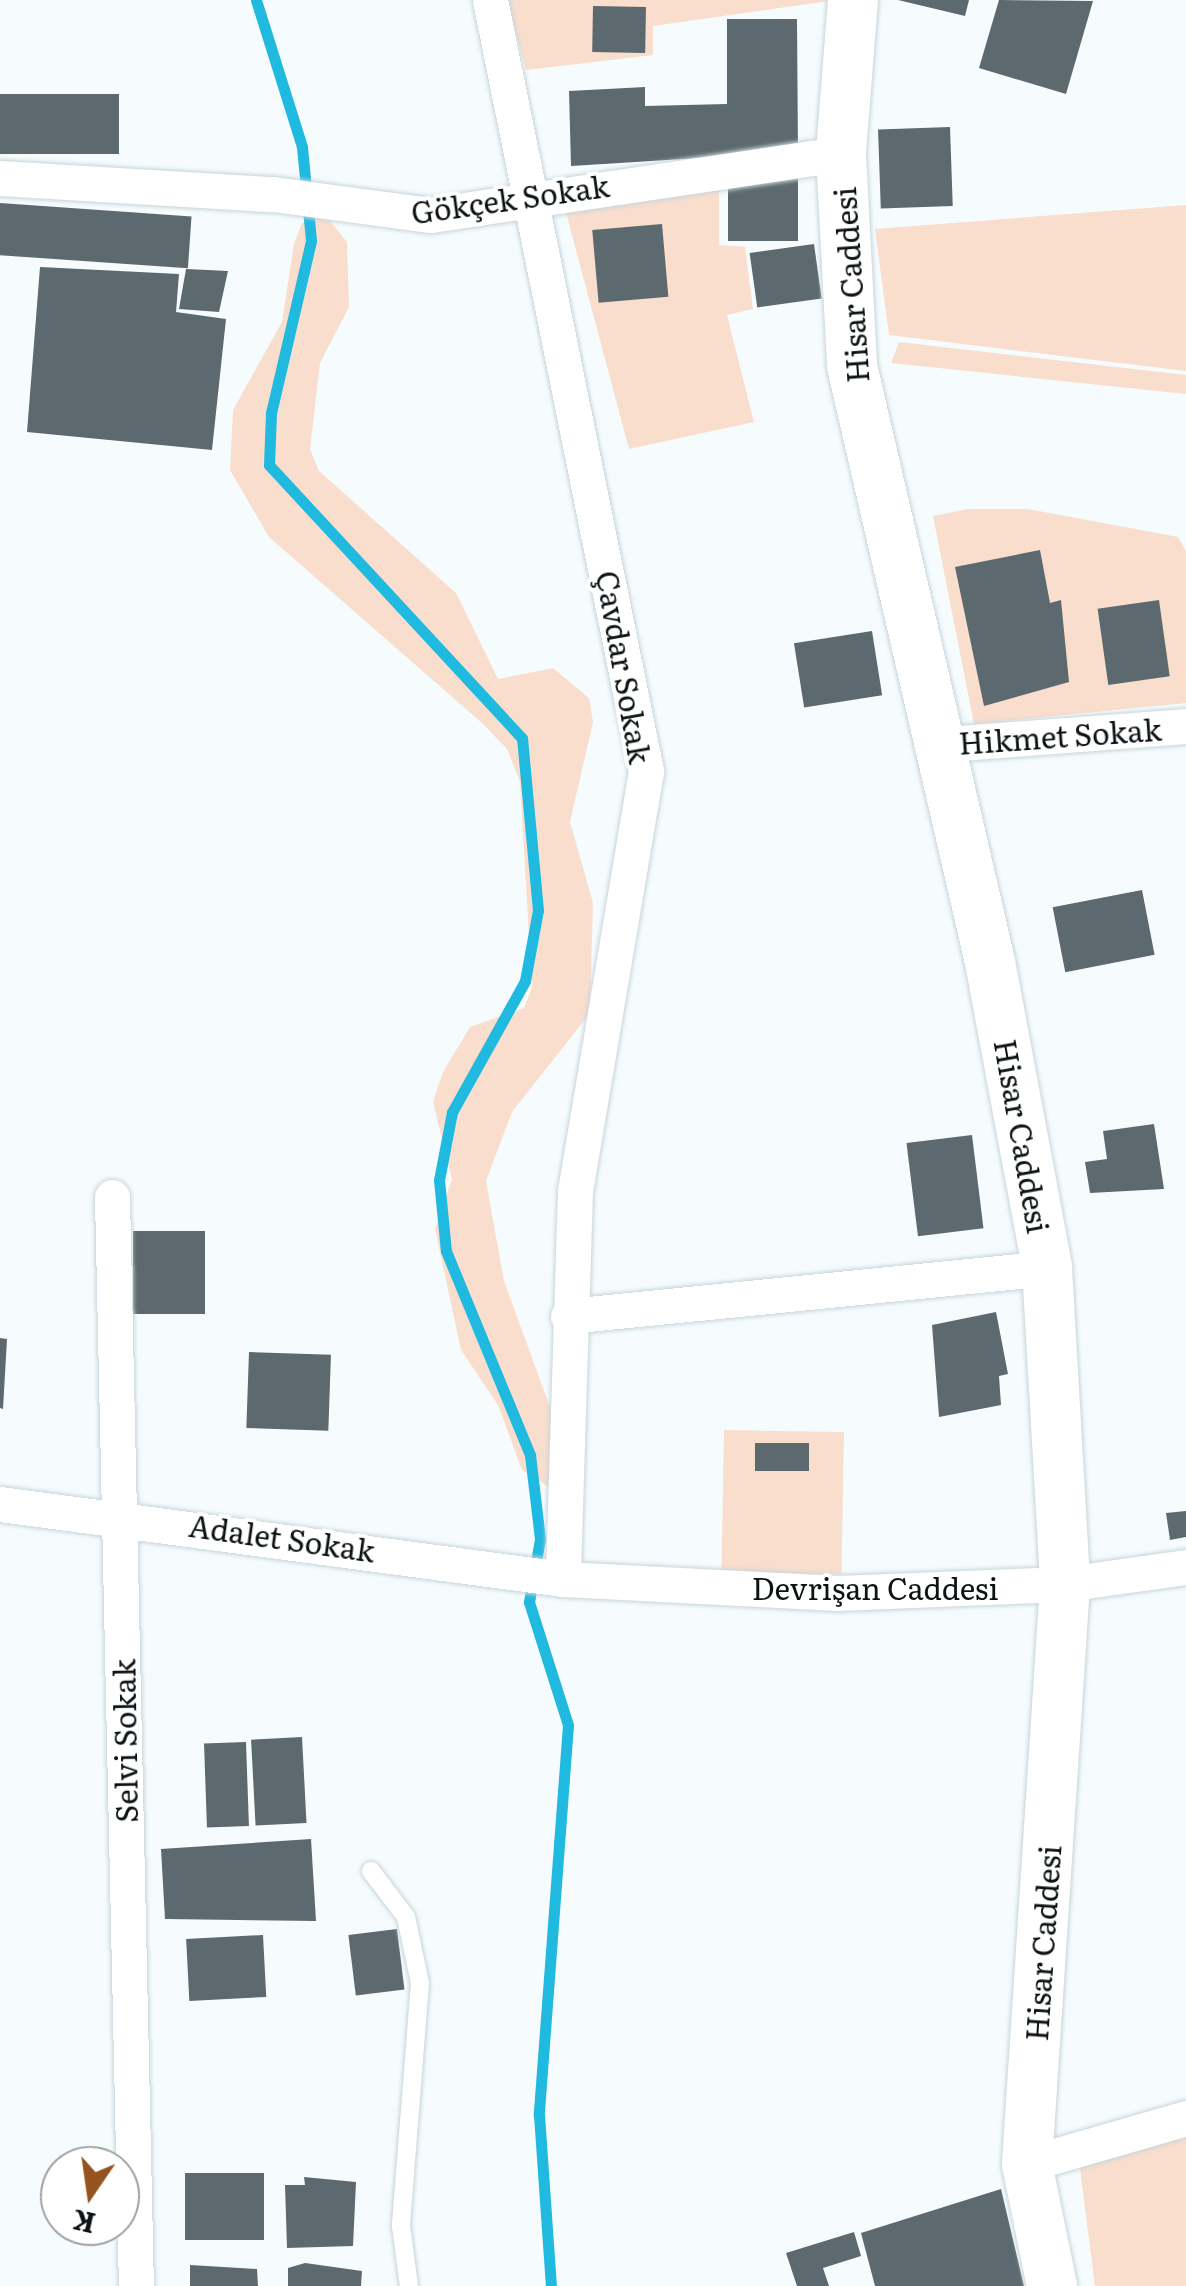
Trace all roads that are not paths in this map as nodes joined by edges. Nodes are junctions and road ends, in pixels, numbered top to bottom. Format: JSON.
{"nodes":[{"id":1,"x":490,"y":0,"type":"edge"},
{"id":2,"x":853,"y":0,"type":"edge"},
{"id":3,"x":841,"y":154,"type":"junction"},
{"id":4,"x":0,"y":178,"type":"edge"},
{"id":5,"x":536,"y":195,"type":"junction"},
{"id":6,"x":1186,"y":726,"type":"edge"},
{"id":7,"x":934,"y":744,"type":"junction"},
{"id":8,"x":112,"y":1197,"type":"dead end"},
{"id":9,"x":1047,"y":1268,"type":"junction"},
{"id":10,"x":568,"y":1316,"type":"junction"},
{"id":11,"x":0,"y":1504,"type":"edge"},
{"id":12,"x":120,"y":1515,"type":"junction"},
{"id":13,"x":1186,"y":1567,"type":"edge"},
{"id":14,"x":558,"y":1578,"type":"junction"},
{"id":15,"x":1065,"y":1584,"type":"junction"},
{"id":16,"x":371,"y":1871,"type":"dead end"},
{"id":17,"x":1186,"y":2118,"type":"edge"},
{"id":18,"x":1028,"y":2164,"type":"junction"},
{"id":19,"x":136,"y":2286,"type":"edge"},
{"id":20,"x":408,"y":2286,"type":"edge"},
{"id":21,"x":1052,"y":2286,"type":"edge"}],
"edges":[{"from":1,"to":5,"type":"street","name":"Çavdar Sokak"},
{"from":2,"to":3,"type":"street","name":"Hisar Caddesi"},
{"from":3,"to":5,"type":"street","name":"Gökçek Sokak"},
{"from":3,"to":7,"type":"street","name":"Hisar Caddesi"},
{"from":4,"to":5,"type":"street","name":"Gökçek Sokak"},
{"from":5,"to":10,"type":"street","name":"Çavdar Sokak"},
{"from":6,"to":7,"type":"street","name":"Hikmet Sokak"},
{"from":7,"to":9,"type":"street","name":"Hisar Caddesi"},
{"from":8,"to":12,"type":"street","name":"Selvi Sokak"},
{"from":9,"to":10,"type":"street"},
{"from":9,"to":15,"type":"street","name":"Hisar Caddesi"},
{"from":10,"to":14,"type":"street","name":"Çavdar Sokak"},
{"from":11,"to":12,"type":"street","name":"Adalet Sokak"},
{"from":12,"to":14,"type":"street","name":"Adalet Sokak"},
{"from":12,"to":19,"type":"street","name":"Selvi Sokak"},
{"from":13,"to":15,"type":"street","name":"Devrişan Caddesi"},
{"from":14,"to":15,"type":"street","name":"Devrişan Caddesi"},
{"from":15,"to":18,"type":"street","name":"Hisar Caddesi"},
{"from":16,"to":20,"type":"lane"},
{"from":17,"to":18,"type":"street"},
{"from":18,"to":21,"type":"street","name":"Hisar Caddesi"}]}
